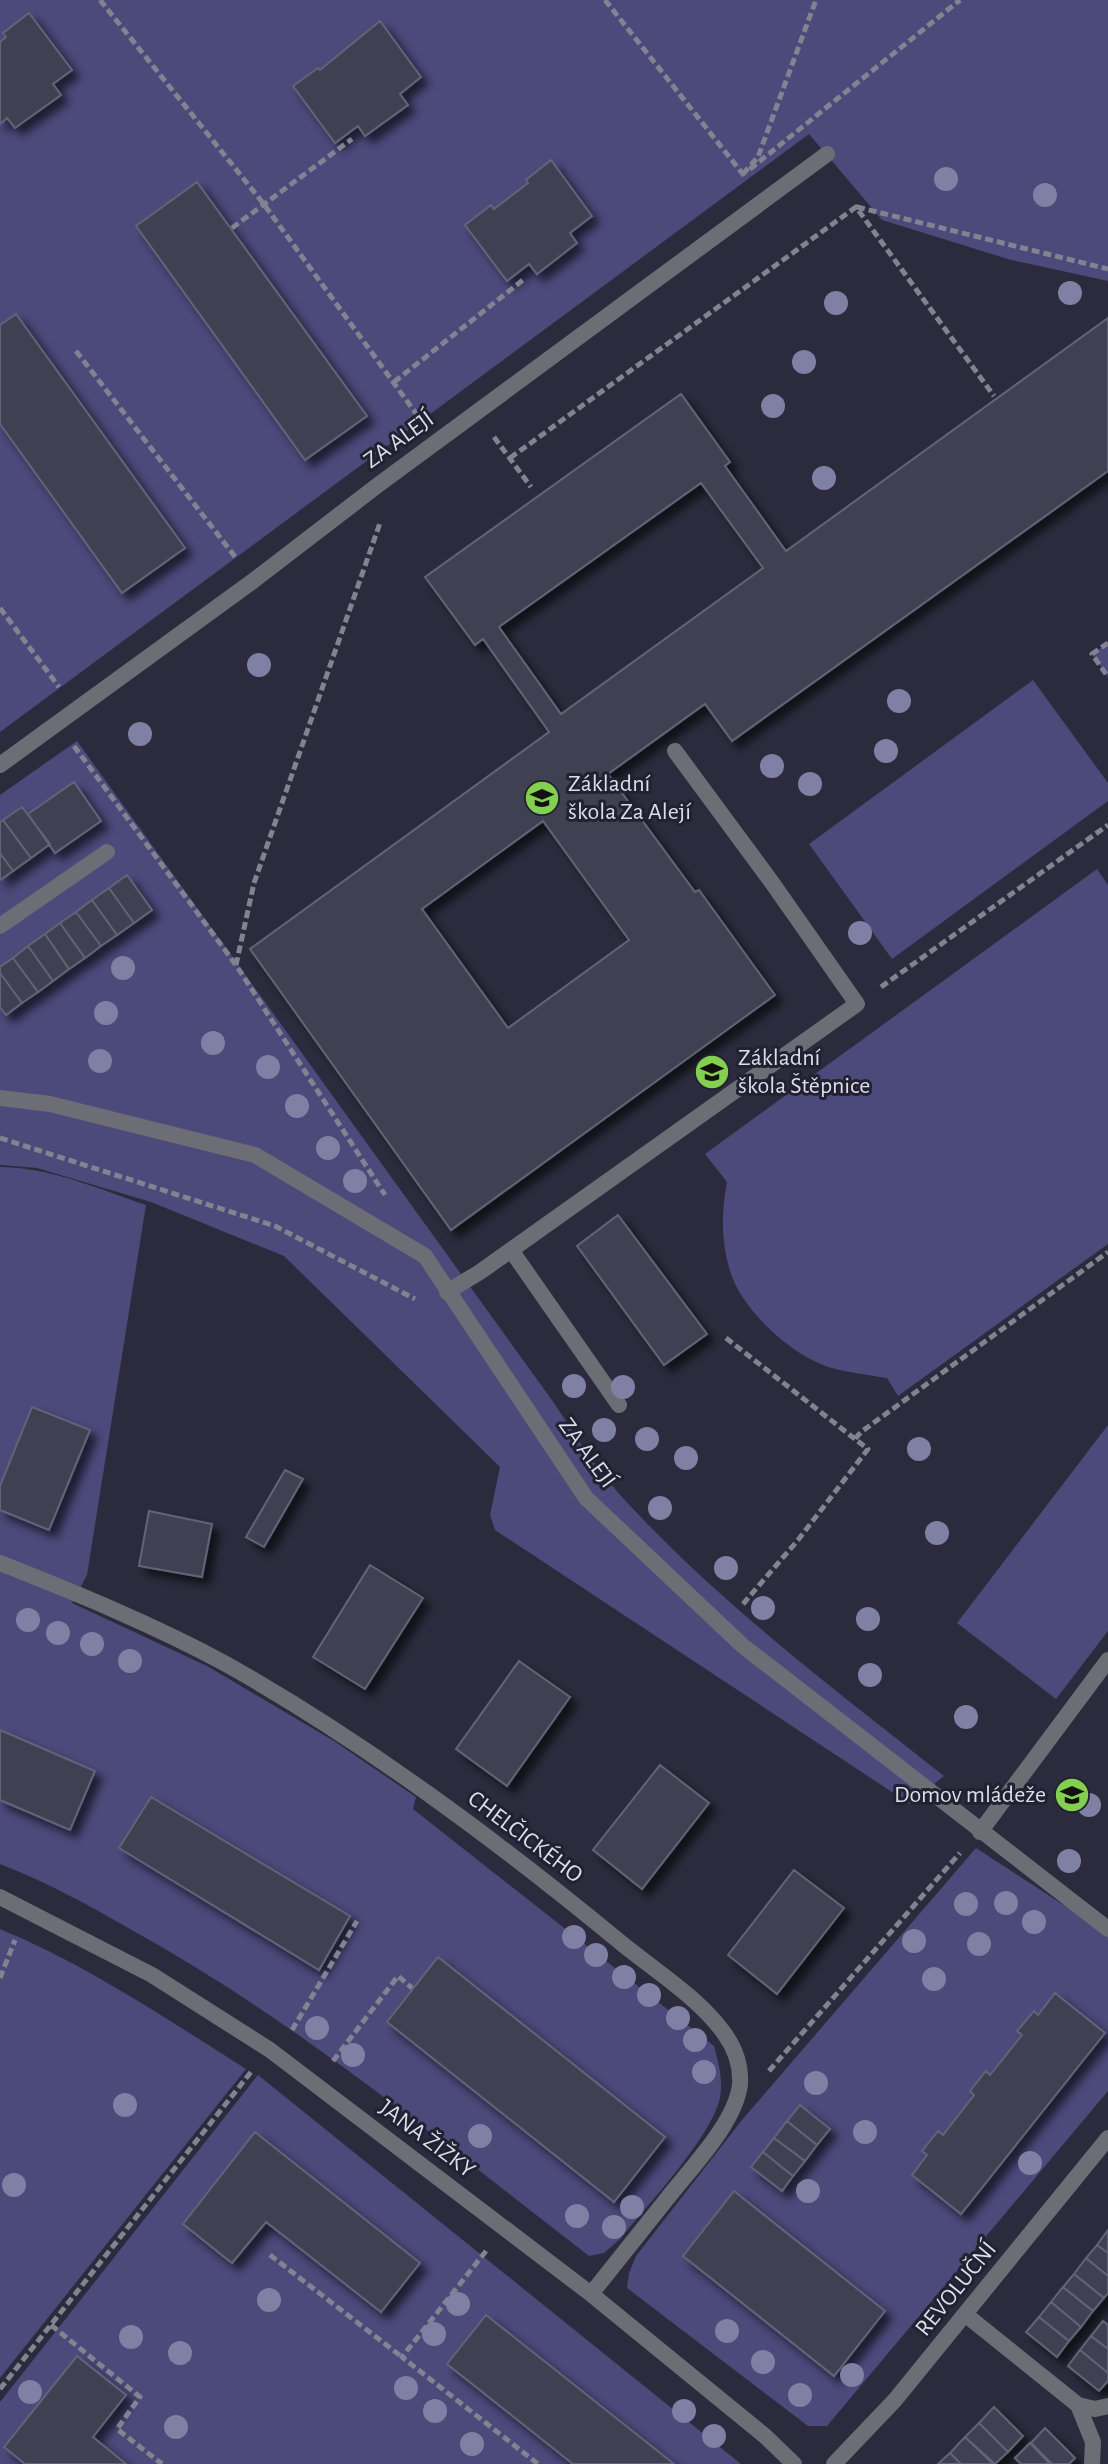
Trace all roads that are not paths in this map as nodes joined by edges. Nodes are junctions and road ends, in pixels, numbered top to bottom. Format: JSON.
{"nodes":[{"id":1,"x":827,"y":154,"type":"dead end"},
{"id":2,"x":675,"y":751,"type":"dead end"},
{"id":3,"x":0,"y":765,"type":"edge"},
{"id":4,"x":107,"y":852,"type":"dead end"},
{"id":5,"x":0,"y":926,"type":"edge"},
{"id":6,"x":0,"y":1098,"type":"edge"},
{"id":7,"x":511,"y":1250,"type":"junction"},
{"id":8,"x":447,"y":1292,"type":"junction"},
{"id":9,"x":619,"y":1405,"type":"dead end"},
{"id":10,"x":0,"y":1563,"type":"edge"},
{"id":11,"x":1108,"y":1660,"type":"edge"},
{"id":12,"x":980,"y":1832,"type":"junction"},
{"id":13,"x":0,"y":1897,"type":"edge"},
{"id":14,"x":1108,"y":1929,"type":"edge"},
{"id":15,"x":1108,"y":2138,"type":"edge"},
{"id":16,"x":591,"y":2294,"type":"junction"},
{"id":17,"x":966,"y":2315,"type":"junction"},
{"id":18,"x":1078,"y":2405,"type":"junction"},
{"id":19,"x":1108,"y":2406,"type":"edge"},
{"id":20,"x":794,"y":2464,"type":"edge"},
{"id":21,"x":834,"y":2464,"type":"edge"},
{"id":22,"x":1092,"y":2464,"type":"edge"}],
"edges":[{"from":1,"to":3,"type":"street","name":"ZA ALEJÍ"},
{"from":2,"to":7,"type":"street"},
{"from":4,"to":5,"type":"street"},
{"from":6,"to":8,"type":"street","name":"ZA ALEJÍ"},
{"from":7,"to":8,"type":"street"},
{"from":7,"to":9,"type":"street"},
{"from":8,"to":12,"type":"street","name":"ZA ALEJÍ"},
{"from":10,"to":16,"type":"street","name":"CHELČICKÉHO"},
{"from":11,"to":12,"type":"street"},
{"from":12,"to":14,"type":"street","name":"ZA ALEJÍ"},
{"from":13,"to":16,"type":"street","name":"JANA ŽIŽKY"},
{"from":15,"to":17,"type":"street","name":"REVOLUČNÍ"},
{"from":16,"to":20,"type":"street","name":"JANA ŽIŽKY"},
{"from":17,"to":18,"type":"street"},
{"from":17,"to":21,"type":"street","name":"REVOLUČNÍ"},
{"from":18,"to":19,"type":"street"},
{"from":18,"to":22,"type":"street"}]}
